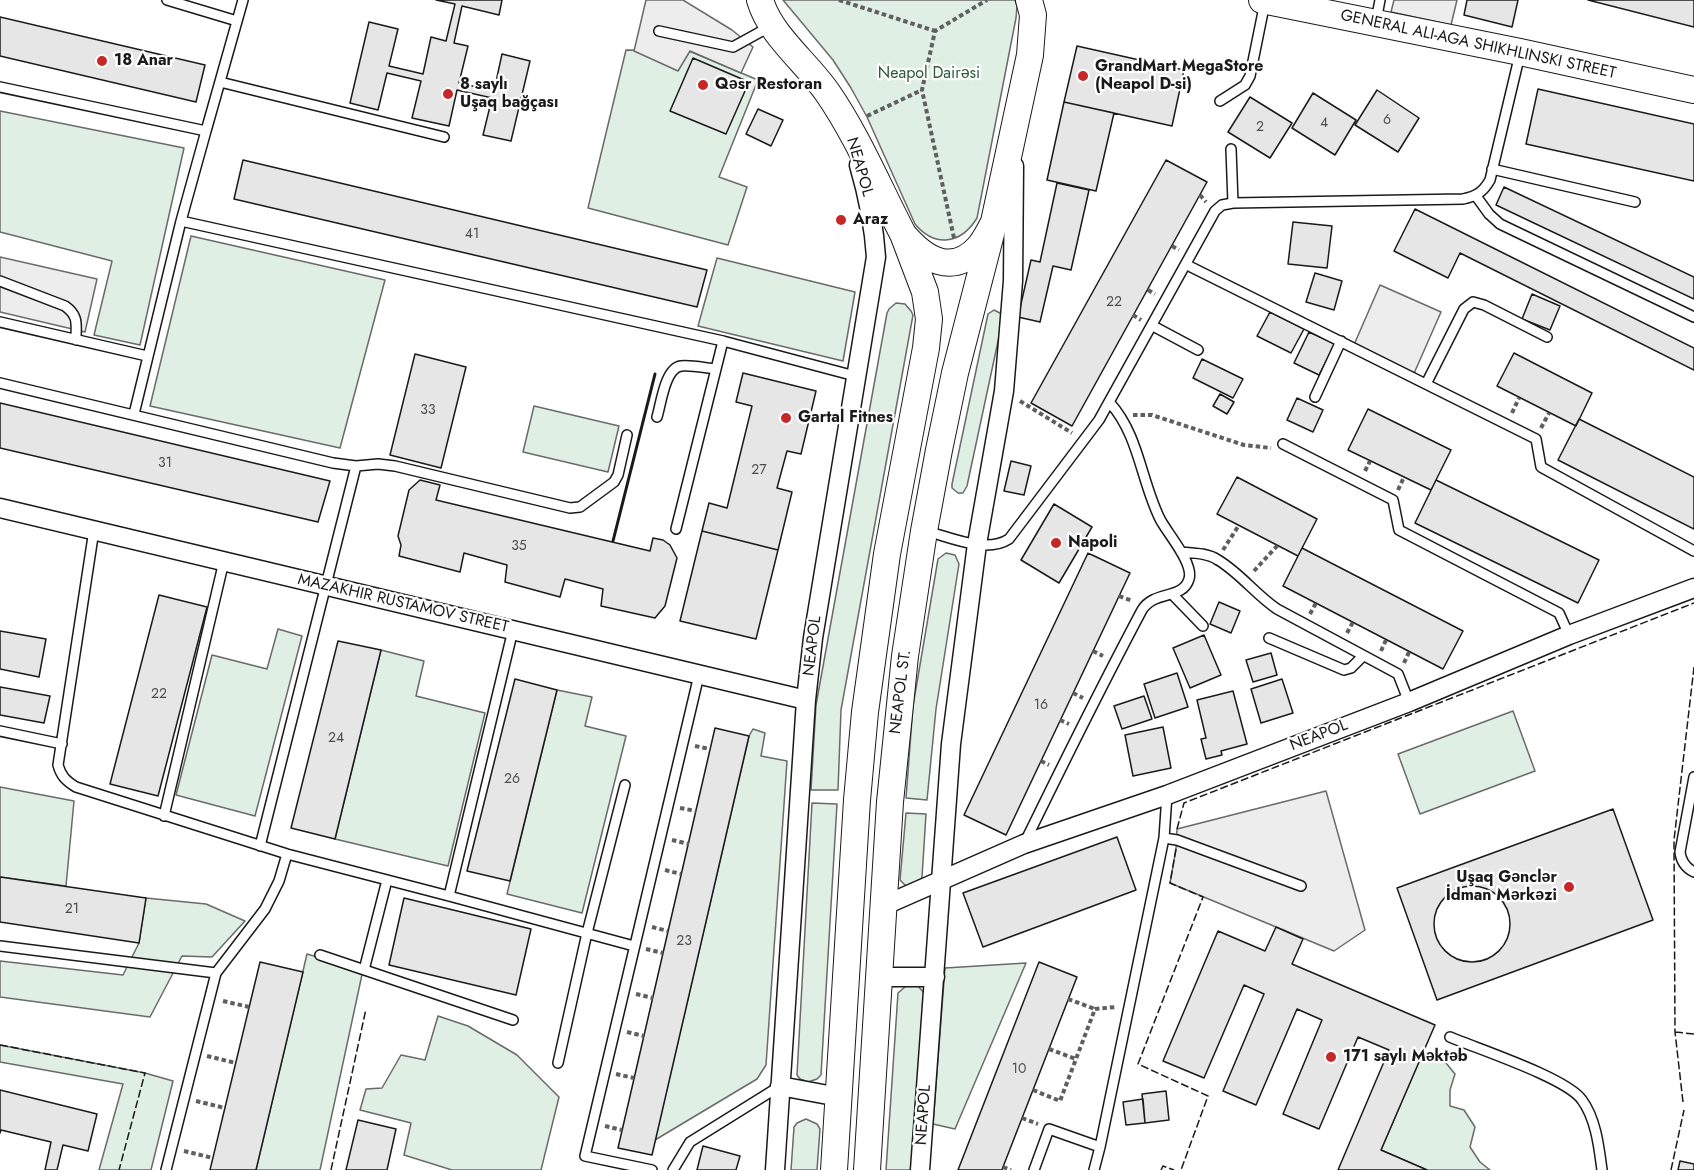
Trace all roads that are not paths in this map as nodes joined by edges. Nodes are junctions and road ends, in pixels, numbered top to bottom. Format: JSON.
{"nodes":[{"id":1,"x":167,"y":0,"type":"edge"},
{"id":2,"x":243,"y":0,"type":"edge"},
{"id":3,"x":739,"y":0,"type":"edge"},
{"id":4,"x":760,"y":0,"type":"edge"},
{"id":5,"x":1029,"y":0,"type":"edge"},
{"id":6,"x":1049,"y":0,"type":"edge"},
{"id":7,"x":1263,"y":0,"type":"edge"},
{"id":8,"x":1378,"y":12,"type":"edge"},
{"id":9,"x":237,"y":21,"type":"junction"},
{"id":10,"x":771,"y":26,"type":"junction"},
{"id":11,"x":659,"y":32,"type":"dead end"},
{"id":12,"x":1520,"y":52,"type":"junction"},
{"id":13,"x":1030,"y":55,"type":"junction"},
{"id":14,"x":220,"y":82,"type":"junction"},
{"id":15,"x":0,"y":87,"type":"edge"},
{"id":16,"x":1694,"y":90,"type":"edge"},
{"id":17,"x":1220,"y":100,"type":"dead end"},
{"id":18,"x":858,"y":122,"type":"junction"},
{"id":19,"x":1014,"y":129,"type":"junction"},
{"id":20,"x":206,"y":131,"type":"junction"},
{"id":21,"x":444,"y":137,"type":"dead end"},
{"id":22,"x":1231,"y":149,"type":"dead end"},
{"id":23,"x":1492,"y":169,"type":"junction"},
{"id":24,"x":1476,"y":196,"type":"junction"},
{"id":25,"x":1635,"y":202,"type":"dead end"},
{"id":26,"x":1233,"y":203,"type":"junction"},
{"id":27,"x":181,"y":220,"type":"junction"},
{"id":28,"x":994,"y":222,"type":"junction"},
{"id":29,"x":903,"y":234,"type":"junction"},
{"id":30,"x":1187,"y":265,"type":"junction"},
{"id":31,"x":0,"y":281,"type":"edge"},
{"id":32,"x":1694,"y":318,"type":"edge"},
{"id":33,"x":0,"y":322,"type":"edge"},
{"id":34,"x":1153,"y":326,"type":"junction"},
{"id":35,"x":1547,"y":337,"type":"dead end"},
{"id":36,"x":76,"y":340,"type":"junction"},
{"id":37,"x":723,"y":341,"type":"junction"},
{"id":38,"x":1341,"y":341,"type":"junction"},
{"id":39,"x":1198,"y":350,"type":"dead end"},
{"id":40,"x":147,"y":356,"type":"junction"},
{"id":41,"x":716,"y":369,"type":"junction"},
{"id":42,"x":855,"y":376,"type":"junction"},
{"id":43,"x":0,"y":383,"type":"edge"},
{"id":44,"x":1426,"y":384,"type":"junction"},
{"id":45,"x":1315,"y":397,"type":"dead end"},
{"id":46,"x":1110,"y":402,"type":"junction"},
{"id":47,"x":134,"y":414,"type":"junction"},
{"id":48,"x":657,"y":417,"type":"dead end"},
{"id":49,"x":627,"y":435,"type":"dead end"},
{"id":50,"x":1283,"y":444,"type":"road end"},
{"id":51,"x":356,"y":465,"type":"junction"},
{"id":52,"x":0,"y":508,"type":"edge"},
{"id":53,"x":676,"y":529,"type":"dead end"},
{"id":54,"x":94,"y":530,"type":"junction"},
{"id":55,"x":924,"y":531,"type":"junction"},
{"id":56,"x":977,"y":544,"type":"junction"},
{"id":57,"x":1694,"y":551,"type":"edge"},
{"id":58,"x":1181,"y":552,"type":"junction"},
{"id":59,"x":224,"y":561,"type":"junction"},
{"id":60,"x":324,"y":585,"type":"junction"},
{"id":61,"x":1694,"y":588,"type":"edge"},
{"id":62,"x":1172,"y":594,"type":"junction"},
{"id":63,"x":1203,"y":626,"type":"dead end"},
{"id":64,"x":513,"y":630,"type":"junction"},
{"id":65,"x":1569,"y":635,"type":"junction"},
{"id":66,"x":1269,"y":638,"type":"dead end"},
{"id":67,"x":1363,"y":656,"type":"junction"},
{"id":68,"x":699,"y":675,"type":"junction"},
{"id":69,"x":806,"y":700,"type":"junction"},
{"id":70,"x":1409,"y":702,"type":"junction"},
{"id":71,"x":0,"y":731,"type":"edge"},
{"id":72,"x":62,"y":744,"type":"junction"},
{"id":73,"x":1694,"y":777,"type":"edge"},
{"id":74,"x":625,"y":785,"type":"dead end"},
{"id":75,"x":1167,"y":795,"type":"junction"},
{"id":76,"x":164,"y":816,"type":"junction"},
{"id":77,"x":1164,"y":838,"type":"junction"},
{"id":78,"x":1024,"y":844,"type":"junction"},
{"id":79,"x":260,"y":846,"type":"junction"},
{"id":80,"x":287,"y":855,"type":"junction"},
{"id":81,"x":1694,"y":872,"type":"edge"},
{"id":82,"x":387,"y":880,"type":"junction"},
{"id":83,"x":942,"y":881,"type":"junction"},
{"id":84,"x":1301,"y":886,"type":"dead end"},
{"id":85,"x":449,"y":896,"type":"junction"},
{"id":86,"x":883,"y":906,"type":"junction"},
{"id":87,"x":587,"y":933,"type":"junction"},
{"id":88,"x":0,"y":946,"type":"edge"},
{"id":89,"x":634,"y":946,"type":"junction"},
{"id":90,"x":320,"y":955,"type":"dead end"},
{"id":91,"x":364,"y":970,"type":"junction"},
{"id":92,"x":216,"y":973,"type":"junction"},
{"id":93,"x":879,"y":977,"type":"junction"},
{"id":94,"x":935,"y":977,"type":"junction"},
{"id":95,"x":513,"y":1020,"type":"dead end"},
{"id":96,"x":1450,"y":1037,"type":"dead end"},
{"id":97,"x":558,"y":1063,"type":"dead end"},
{"id":98,"x":780,"y":1086,"type":"junction"},
{"id":99,"x":839,"y":1097,"type":"junction"},
{"id":100,"x":1100,"y":1147,"type":"junction"},
{"id":101,"x":166,"y":1170,"type":"edge"},
{"id":102,"x":652,"y":1170,"type":"edge"},
{"id":103,"x":673,"y":1170,"type":"edge"},
{"id":104,"x":775,"y":1170,"type":"edge"},
{"id":105,"x":834,"y":1170,"type":"edge"},
{"id":106,"x":867,"y":1170,"type":"edge"},
{"id":107,"x":920,"y":1170,"type":"edge"},
{"id":108,"x":1034,"y":1170,"type":"edge"},
{"id":109,"x":1094,"y":1170,"type":"edge"},
{"id":110,"x":1602,"y":1170,"type":"edge"}],
"edges":[{"from":1,"to":9,"type":"lane"},
{"from":2,"to":9,"type":"lane"},
{"from":3,"to":10,"type":"main road"},
{"from":4,"to":10,"type":"main road"},
{"from":5,"to":13,"type":"main road"},
{"from":6,"to":13,"type":"main road"},
{"from":7,"to":8,"type":"main road","name":"GENERAL ALI-AGA SHIKHLINSKI STREET"},
{"from":7,"to":17,"type":"lane"},
{"from":8,"to":12,"type":"main road","name":"GENERAL ALI-AGA SHIKHLINSKI STREET"},
{"from":9,"to":14,"type":"lane"},
{"from":10,"to":11,"type":"lane"},
{"from":10,"to":18,"type":"main road"},
{"from":12,"to":16,"type":"main road","name":"GENERAL ALI-AGA SHIKHLINSKI STREET"},
{"from":12,"to":23,"type":"lane"},
{"from":13,"to":19,"type":"main road","name":"NEAPOL ST."},
{"from":14,"to":20,"type":"lane"},
{"from":14,"to":21,"type":"lane"},
{"from":15,"to":20,"type":"lane"},
{"from":18,"to":29,"type":"main road"},
{"from":18,"to":42,"type":"street","name":"NEAPOL"},
{"from":19,"to":28,"type":"main road","name":"NEAPOL ST."},
{"from":19,"to":56,"type":"street","name":"NEAPOL"},
{"from":20,"to":27,"type":"lane"},
{"from":22,"to":26,"type":"lane"},
{"from":23,"to":24,"type":"lane"},
{"from":23,"to":25,"type":"lane"},
{"from":24,"to":26,"type":"lane"},
{"from":24,"to":32,"type":"lane"},
{"from":26,"to":30,"type":"lane"},
{"from":27,"to":37,"type":"lane"},
{"from":27,"to":40,"type":"lane"},
{"from":28,"to":29,"type":"main road"},
{"from":28,"to":55,"type":"main road","name":"NEAPOL ST."},
{"from":29,"to":99,"type":"main road","name":"NEAPOL ST."},
{"from":30,"to":34,"type":"lane"},
{"from":30,"to":38,"type":"lane"},
{"from":31,"to":36,"type":"lane"},
{"from":33,"to":36,"type":"lane"},
{"from":34,"to":39,"type":"lane"},
{"from":34,"to":46,"type":"lane"},
{"from":35,"to":44,"type":"lane"},
{"from":36,"to":40,"type":"lane"},
{"from":37,"to":41,"type":"lane"},
{"from":37,"to":42,"type":"lane"},
{"from":38,"to":44,"type":"lane"},
{"from":38,"to":45,"type":"lane"},
{"from":40,"to":47,"type":"lane"},
{"from":41,"to":48,"type":"lane"},
{"from":41,"to":53,"type":"lane"},
{"from":42,"to":69,"type":"street","name":"NEAPOL"},
{"from":43,"to":47,"type":"lane"},
{"from":44,"to":57,"type":"lane"},
{"from":46,"to":56,"type":"lane"},
{"from":46,"to":58,"type":"lane"},
{"from":47,"to":51,"type":"lane"},
{"from":49,"to":51,"type":"lane"},
{"from":50,"to":65,"type":"lane"},
{"from":51,"to":60,"type":"lane"},
{"from":52,"to":54,"type":"street","name":"MAZAKHIR RUSTAMOV STREET"},
{"from":54,"to":59,"type":"street","name":"MAZAKHIR RUSTAMOV STREET"},
{"from":54,"to":72,"type":"lane"},
{"from":55,"to":56,"type":"lane"},
{"from":55,"to":86,"type":"main road","name":"NEAPOL ST."},
{"from":56,"to":83,"type":"street","name":"NEAPOL"},
{"from":58,"to":62,"type":"lane"},
{"from":58,"to":67,"type":"lane"},
{"from":59,"to":60,"type":"street","name":"MAZAKHIR RUSTAMOV STREET"},
{"from":59,"to":76,"type":"lane"},
{"from":60,"to":64,"type":"street","name":"MAZAKHIR RUSTAMOV STREET"},
{"from":60,"to":79,"type":"lane"},
{"from":61,"to":65,"type":"street","name":"NEAPOL"},
{"from":62,"to":63,"type":"lane"},
{"from":62,"to":78,"type":"lane"},
{"from":64,"to":68,"type":"street","name":"MAZAKHIR RUSTAMOV STREET"},
{"from":64,"to":85,"type":"lane"},
{"from":65,"to":70,"type":"street","name":"NEAPOL"},
{"from":66,"to":67,"type":"lane"},
{"from":67,"to":70,"type":"lane"},
{"from":68,"to":69,"type":"street","name":"MAZAKHIR RUSTAMOV STREET"},
{"from":68,"to":89,"type":"lane"},
{"from":69,"to":98,"type":"street","name":"NEAPOL"},
{"from":70,"to":75,"type":"street","name":"NEAPOL"},
{"from":71,"to":72,"type":"lane"},
{"from":72,"to":76,"type":"lane"},
{"from":73,"to":81,"type":"lane"},
{"from":74,"to":87,"type":"lane"},
{"from":75,"to":77,"type":"lane"},
{"from":75,"to":78,"type":"street","name":"NEAPOL"},
{"from":76,"to":79,"type":"lane"},
{"from":77,"to":84,"type":"lane"},
{"from":77,"to":100,"type":"lane"},
{"from":78,"to":83,"type":"street","name":"NEAPOL"},
{"from":79,"to":80,"type":"lane"},
{"from":80,"to":82,"type":"lane"},
{"from":80,"to":92,"type":"lane"},
{"from":82,"to":85,"type":"lane"},
{"from":82,"to":91,"type":"lane"},
{"from":83,"to":86,"type":"street","name":"NEAPOL"},
{"from":83,"to":94,"type":"street","name":"NEAPOL"},
{"from":85,"to":87,"type":"lane"},
{"from":86,"to":93,"type":"main road","name":"NEAPOL ST."},
{"from":87,"to":89,"type":"lane"},
{"from":87,"to":97,"type":"lane"},
{"from":88,"to":92,"type":"lane"},
{"from":89,"to":102,"type":"lane"},
{"from":90,"to":91,"type":"lane"},
{"from":91,"to":95,"type":"lane"},
{"from":92,"to":101,"type":"lane"},
{"from":93,"to":94,"type":"street"},
{"from":93,"to":106,"type":"main road","name":"NEAPOL ST."},
{"from":94,"to":107,"type":"street","name":"NEAPOL"},
{"from":96,"to":110,"type":"lane"},
{"from":98,"to":99,"type":"street"},
{"from":98,"to":103,"type":"lane"},
{"from":98,"to":104,"type":"street","name":"NEAPOL"},
{"from":99,"to":105,"type":"main road","name":"NEAPOL ST."},
{"from":100,"to":108,"type":"lane"},
{"from":100,"to":109,"type":"lane"}]}
